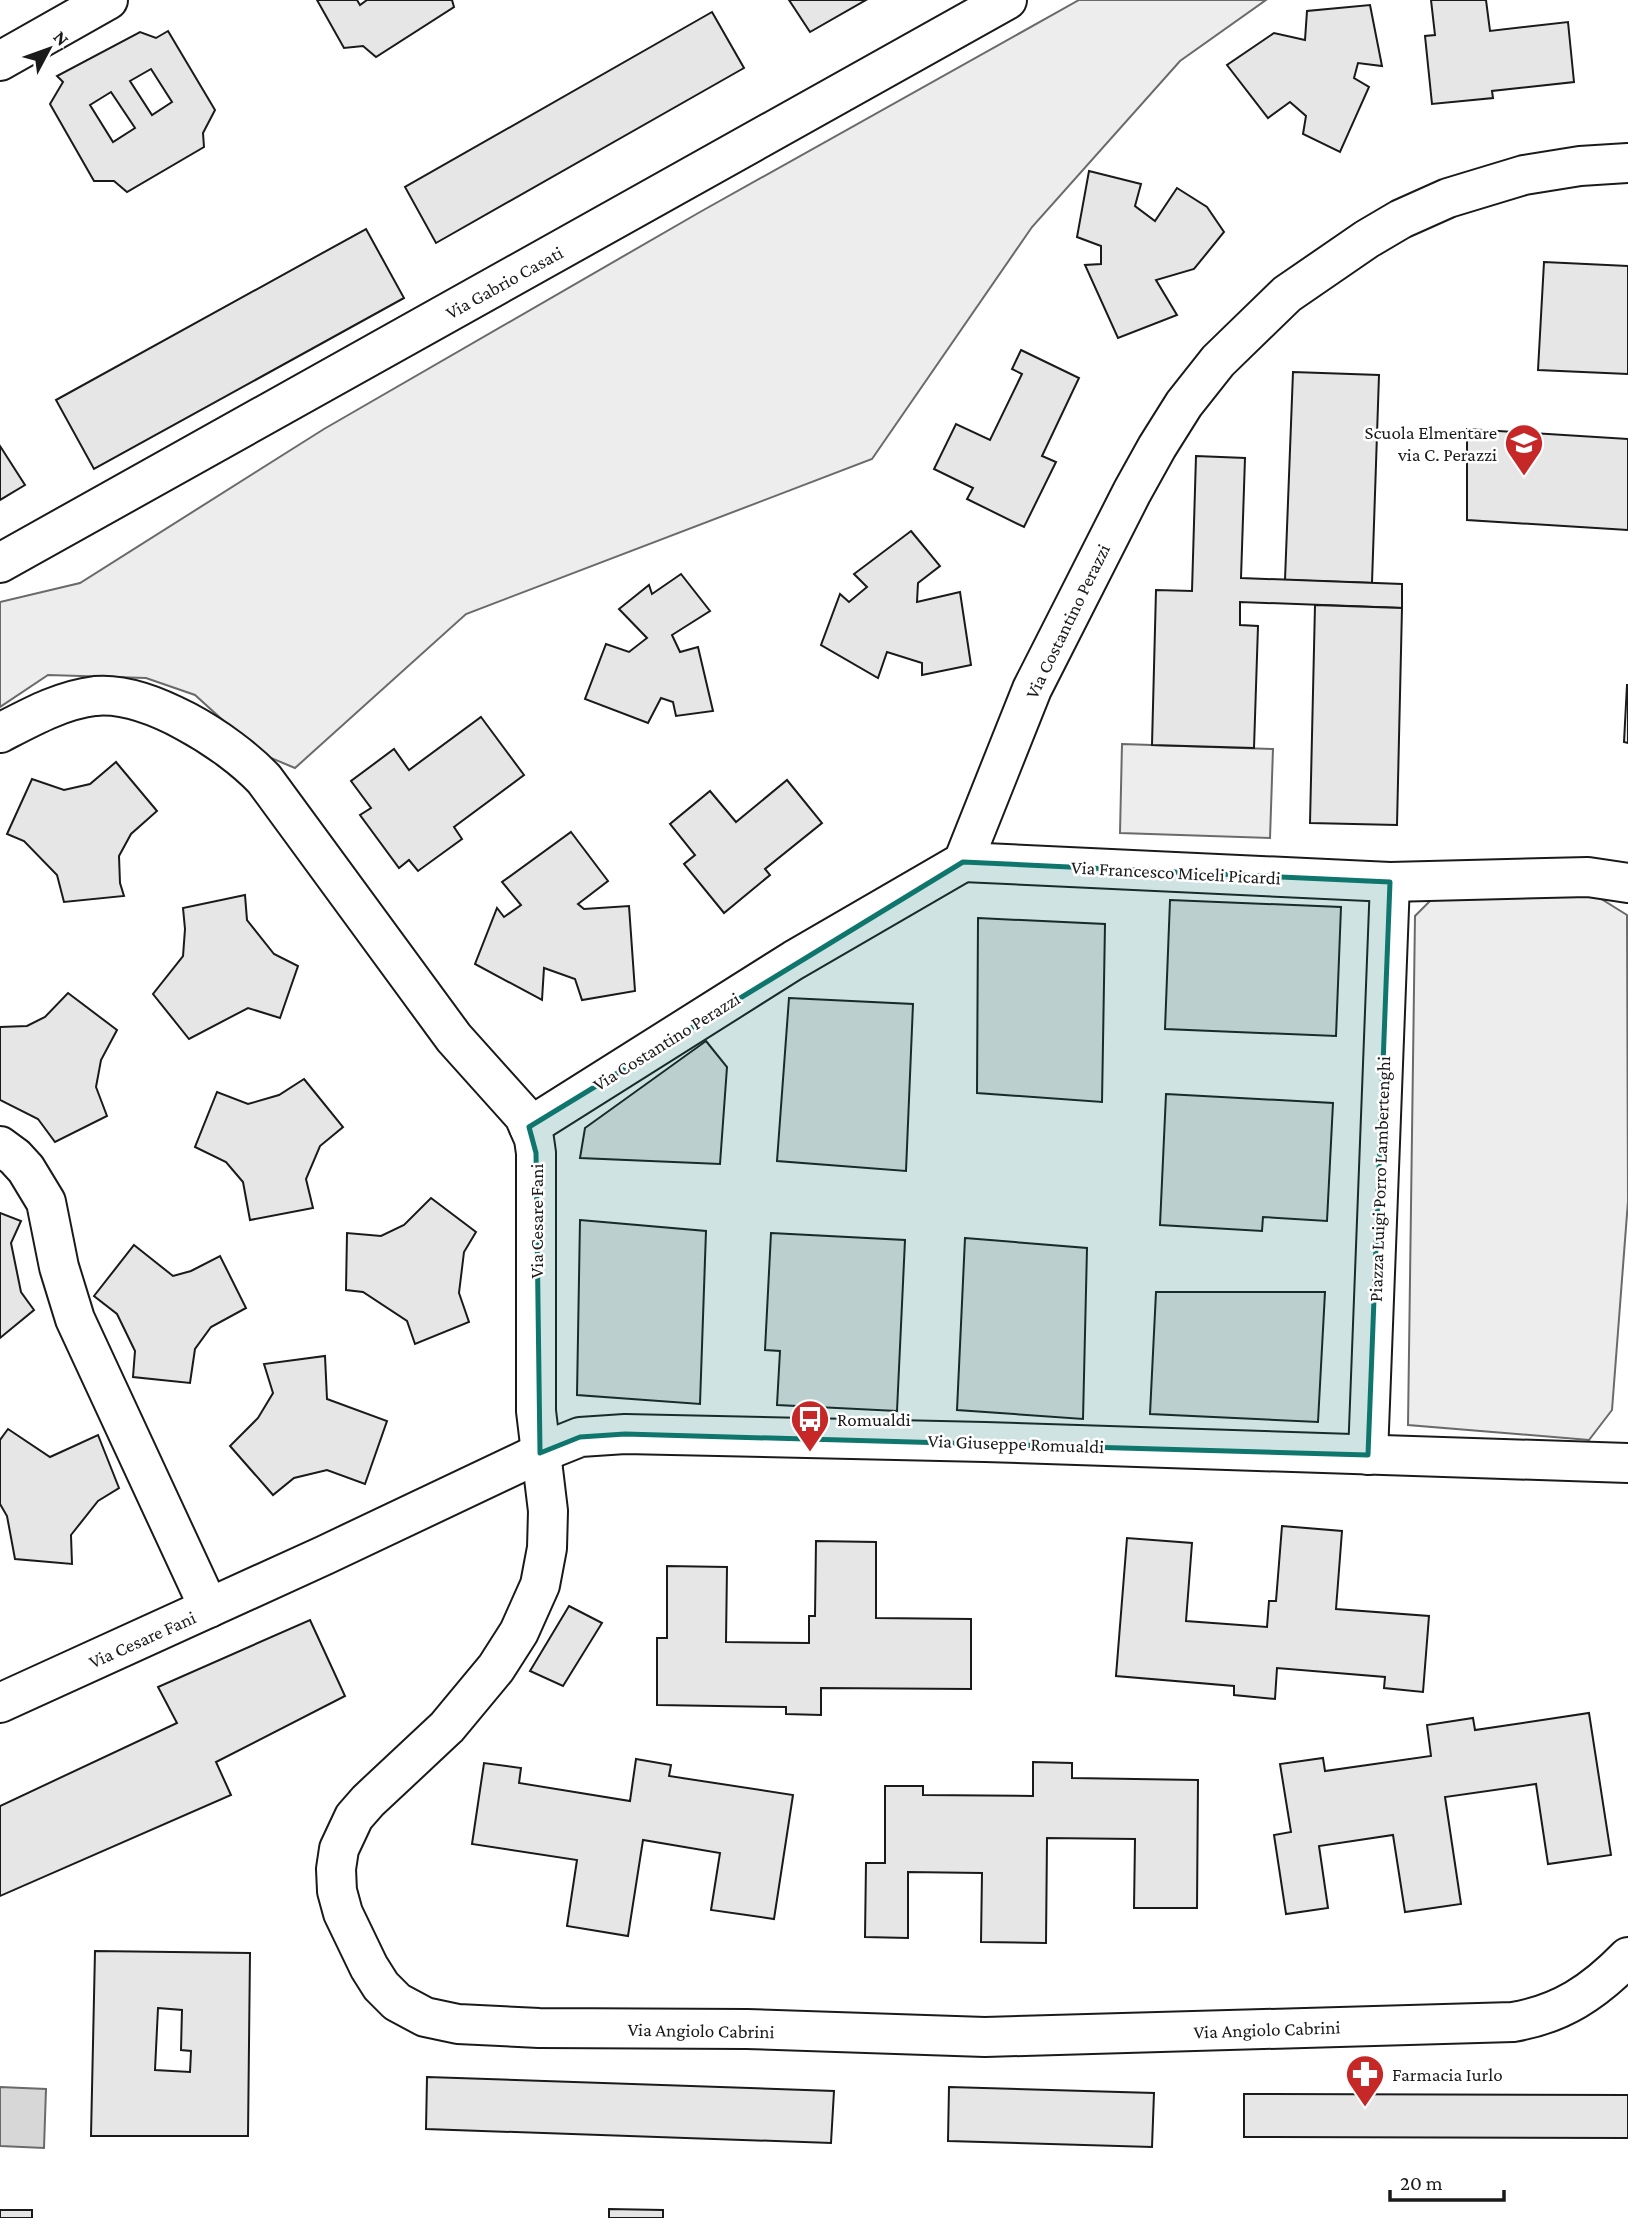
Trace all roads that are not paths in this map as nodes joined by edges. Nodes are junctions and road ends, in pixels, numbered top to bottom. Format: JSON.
{"nodes":[{"id":1,"x":108,"y":0,"type":"edge"},
{"id":2,"x":1007,"y":0,"type":"edge"},
{"id":3,"x":0,"y":61,"type":"edge"},
{"id":4,"x":1628,"y":163,"type":"edge"},
{"id":5,"x":0,"y":563,"type":"edge"},
{"id":6,"x":0,"y":733,"type":"edge"},
{"id":7,"x":963,"y":862,"type":"junction"},
{"id":8,"x":1390,"y":882,"type":"junction"},
{"id":9,"x":1628,"y":884,"type":"edge"},
{"id":10,"x":529,"y":1127,"type":"junction"},
{"id":11,"x":0,"y":1146,"type":"edge"},
{"id":12,"x":540,"y":1453,"type":"junction"},
{"id":13,"x":1368,"y":1455,"type":"junction"},
{"id":14,"x":1628,"y":1463,"type":"edge"},
{"id":15,"x":209,"y":1608,"type":"junction"},
{"id":16,"x":0,"y":1703,"type":"edge"},
{"id":17,"x":1628,"y":1958,"type":"edge"}],
"edges":[{"from":1,"to":3,"type":"street"},
{"from":2,"to":5,"type":"street","name":"Via Gabrio Casati"},
{"from":4,"to":7,"type":"street","name":"Via Costantino Perazzi"},
{"from":6,"to":10,"type":"street","name":"Via Cesare Fani"},
{"from":7,"to":8,"type":"street","name":"Via Francesco Miceli Picardi"},
{"from":7,"to":10,"type":"street","name":"Via Costantino Perazzi"},
{"from":8,"to":9,"type":"street"},
{"from":8,"to":13,"type":"street","name":"Piazza Luigi Porro Lambertenghi"},
{"from":10,"to":12,"type":"street","name":"Via Cesare Fani"},
{"from":11,"to":15,"type":"street"},
{"from":12,"to":13,"type":"street","name":"Via Giuseppe Romualdi"},
{"from":12,"to":15,"type":"street","name":"Via Cesare Fani"},
{"from":12,"to":17,"type":"street","name":"Via Angiolo Cabrini"},
{"from":13,"to":14,"type":"street"},
{"from":15,"to":16,"type":"street","name":"Via Cesare Fani"}]}
